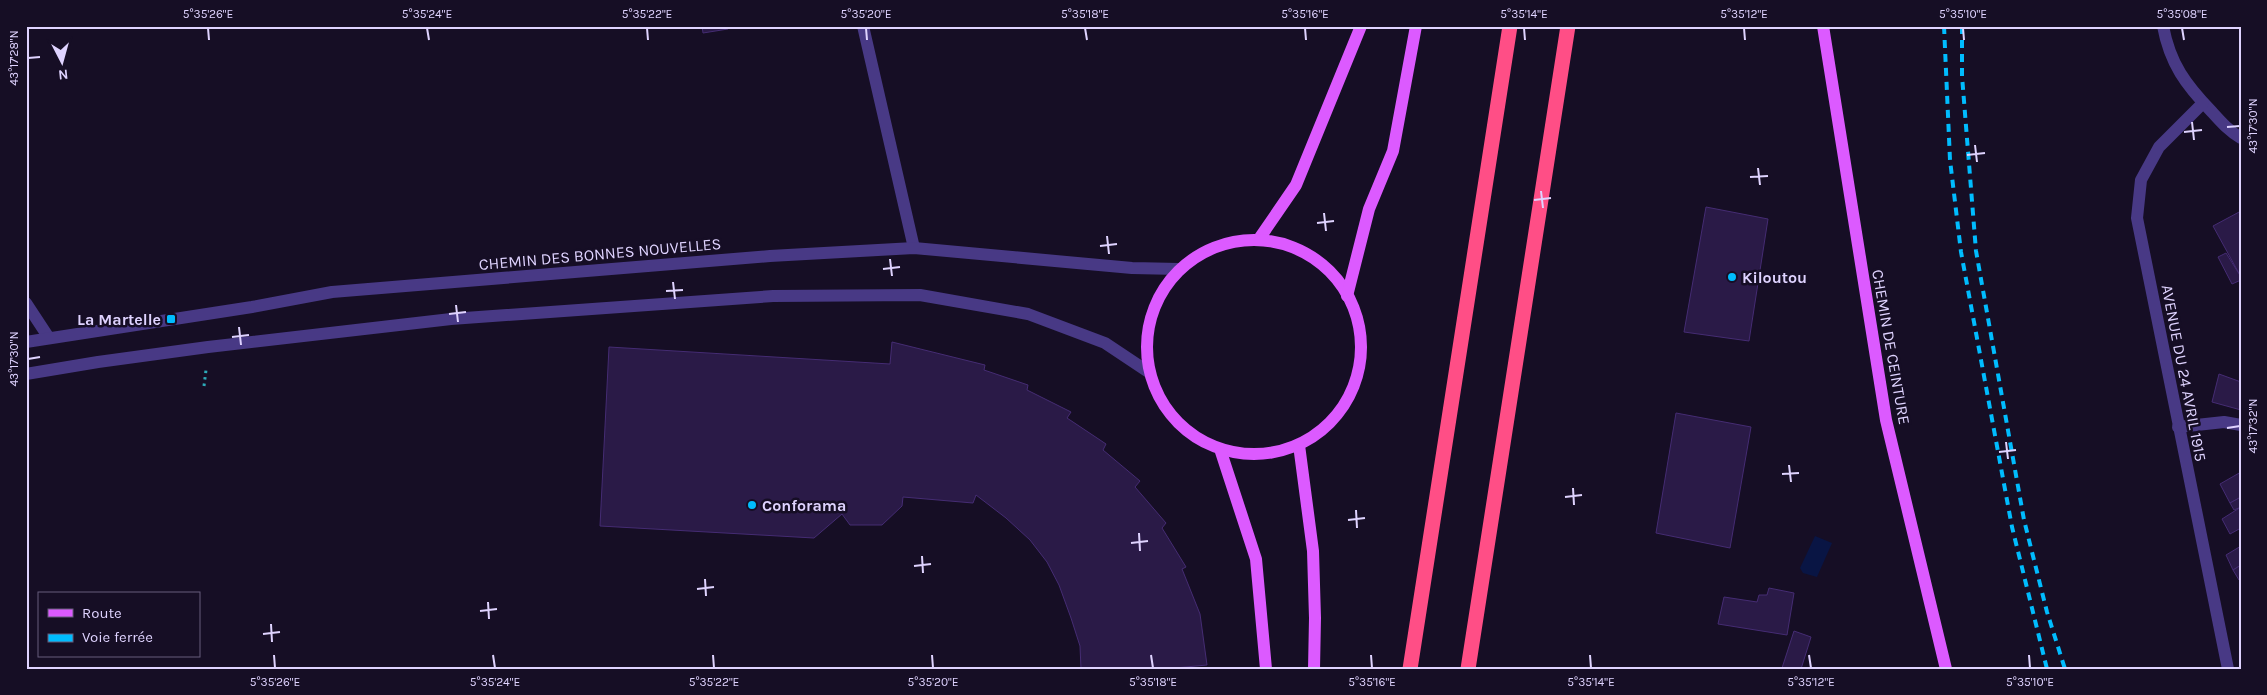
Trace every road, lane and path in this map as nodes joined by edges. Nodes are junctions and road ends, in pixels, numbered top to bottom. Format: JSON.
{"nodes":[{"id":1,"x":863,"y":26,"type":"edge"},
{"id":2,"x":1361,"y":26,"type":"edge"},
{"id":3,"x":1416,"y":26,"type":"edge"},
{"id":4,"x":1510,"y":26,"type":"edge"},
{"id":5,"x":1568,"y":26,"type":"edge"},
{"id":6,"x":1823,"y":26,"type":"edge"},
{"id":7,"x":2163,"y":26,"type":"edge"},
{"id":8,"x":2203,"y":103,"type":"junction"},
{"id":9,"x":2241,"y":138,"type":"edge"},
{"id":10,"x":1259,"y":239,"type":"junction"},
{"id":11,"x":914,"y":248,"type":"junction"},
{"id":12,"x":1179,"y":268,"type":"junction"},
{"id":13,"x":1347,"y":296,"type":"junction"},
{"id":14,"x":26,"y":303,"type":"edge"},
{"id":15,"x":49,"y":338,"type":"junction"},
{"id":16,"x":26,"y":342,"type":"edge"},
{"id":17,"x":1150,"y":373,"type":"junction"},
{"id":18,"x":26,"y":374,"type":"edge"},
{"id":19,"x":2241,"y":425,"type":"edge"},
{"id":20,"x":2178,"y":427,"type":"junction"},
{"id":21,"x":1299,"y":445,"type":"junction"},
{"id":22,"x":1221,"y":452,"type":"junction"},
{"id":23,"x":1266,"y":669,"type":"edge"},
{"id":24,"x":1314,"y":669,"type":"edge"},
{"id":25,"x":1410,"y":669,"type":"edge"},
{"id":26,"x":1468,"y":669,"type":"edge"},
{"id":27,"x":1946,"y":669,"type":"edge"},
{"id":28,"x":2228,"y":669,"type":"edge"}],
"edges":[{"from":1,"to":11,"type":"street"},
{"from":2,"to":10,"type":"main road"},
{"from":3,"to":13,"type":"main road"},
{"from":4,"to":25,"type":"highway"},
{"from":5,"to":26,"type":"highway"},
{"from":6,"to":27,"type":"main road","name":"CHEMIN DE CEINTURE"},
{"from":7,"to":8,"type":"street"},
{"from":8,"to":9,"type":"street"},
{"from":8,"to":20,"type":"street","name":"AVENUE DU 24 AVRIL 1915"},
{"from":10,"to":12,"type":"main road"},
{"from":10,"to":13,"type":"main road"},
{"from":11,"to":12,"type":"street","name":"CHEMIN DES BONNES NOUVELLES"},
{"from":11,"to":15,"type":"street","name":"CHEMIN DES BONNES NOUVELLES"},
{"from":12,"to":17,"type":"main road"},
{"from":13,"to":21,"type":"main road"},
{"from":14,"to":15,"type":"street"},
{"from":15,"to":16,"type":"street","name":"CHEMIN DES BONNES NOUVELLES"},
{"from":17,"to":18,"type":"street"},
{"from":17,"to":22,"type":"main road"},
{"from":19,"to":20,"type":"street"},
{"from":20,"to":28,"type":"street","name":"AVENUE DU 24 AVRIL 1915"},
{"from":21,"to":22,"type":"main road"},
{"from":21,"to":24,"type":"main road"},
{"from":22,"to":23,"type":"main road"}]}
